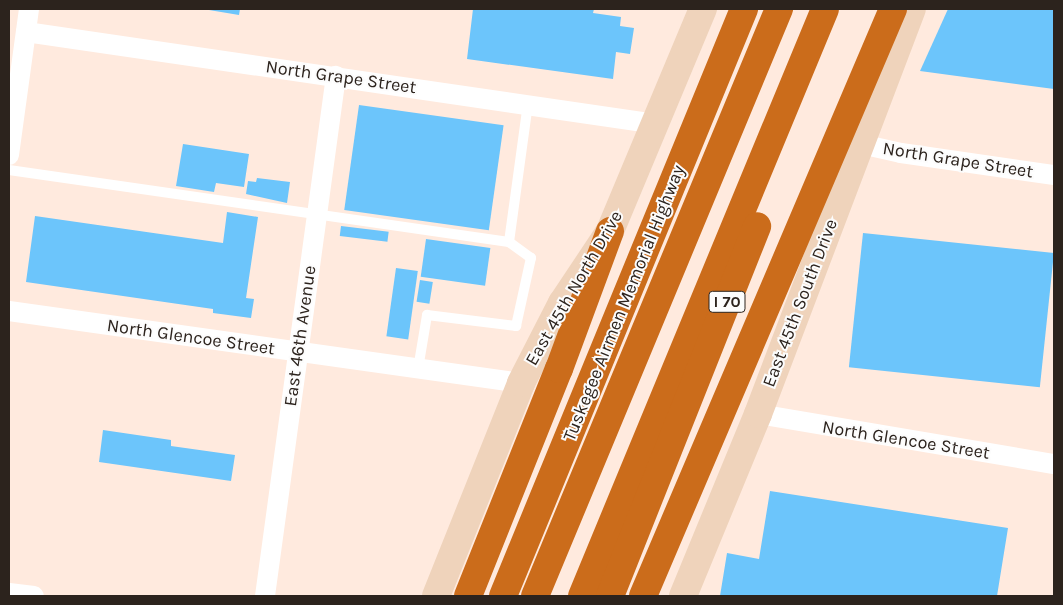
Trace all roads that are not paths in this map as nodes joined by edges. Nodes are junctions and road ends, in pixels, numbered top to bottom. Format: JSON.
{"nodes":[{"id":1,"x":29,"y":9,"type":"edge"},
{"id":2,"x":703,"y":9,"type":"edge"},
{"id":3,"x":744,"y":9,"type":"edge"},
{"id":4,"x":779,"y":9,"type":"edge"},
{"id":5,"x":825,"y":9,"type":"edge"},
{"id":6,"x":844,"y":9,"type":"edge"},
{"id":7,"x":893,"y":9,"type":"edge"},
{"id":8,"x":912,"y":9,"type":"edge"},
{"id":9,"x":26,"y":32,"type":"junction"},
{"id":10,"x":733,"y":36,"type":"junction"},
{"id":11,"x":336,"y":76,"type":"junction"},
{"id":12,"x":528,"y":103,"type":"junction"},
{"id":13,"x":657,"y":124,"type":"junction"},
{"id":14,"x":861,"y":144,"type":"junction"},
{"id":15,"x":9,"y":155,"type":"edge"},
{"id":16,"x":9,"y":170,"type":"edge"},
{"id":17,"x":1054,"y":175,"type":"edge"},
{"id":18,"x":317,"y":214,"type":"junction"},
{"id":19,"x":610,"y":231,"type":"junction"},
{"id":20,"x":509,"y":242,"type":"junction"},
{"id":21,"x":9,"y":311,"type":"edge"},
{"id":22,"x":298,"y":352,"type":"junction"},
{"id":23,"x":418,"y":369,"type":"junction"},
{"id":24,"x":521,"y":383,"type":"junction"},
{"id":25,"x":758,"y":414,"type":"junction"},
{"id":26,"x":1054,"y":464,"type":"edge"},
{"id":27,"x":9,"y":593,"type":"edge"},
{"id":28,"x":34,"y":596,"type":"edge"},
{"id":29,"x":265,"y":596,"type":"edge"},
{"id":30,"x":436,"y":596,"type":"edge"},
{"id":31,"x":468,"y":596,"type":"edge"},
{"id":32,"x":503,"y":596,"type":"edge"},
{"id":33,"x":533,"y":596,"type":"edge"},
{"id":34,"x":582,"y":596,"type":"edge"},
{"id":35,"x":610,"y":596,"type":"edge"},
{"id":36,"x":643,"y":596,"type":"edge"},
{"id":37,"x":683,"y":596,"type":"edge"}],
"edges":[{"from":1,"to":9,"type":"street"},
{"from":2,"to":13,"type":"main road","name":"East 45th North Drive"},
{"from":3,"to":10,"type":"highway","name":"Tuskegee Airmen Memorial Highway"},
{"from":4,"to":33,"type":"highway"},
{"from":5,"to":34,"type":"highway"},
{"from":6,"to":35,"type":"highway","number":"I 70"},
{"from":7,"to":36,"type":"highway"},
{"from":8,"to":14,"type":"main road","name":"East 45th South Drive"},
{"from":9,"to":11,"type":"street","name":"North Grape Street"},
{"from":9,"to":15,"type":"street"},
{"from":10,"to":32,"type":"highway","name":"Tuskegee Airmen Memorial Highway"},
{"from":10,"to":33,"type":"highway"},
{"from":11,"to":12,"type":"street","name":"North Grape Street"},
{"from":11,"to":18,"type":"street","name":"East 46th Avenue"},
{"from":12,"to":13,"type":"street","name":"North Grape Street"},
{"from":12,"to":20,"type":"lane"},
{"from":13,"to":19,"type":"main road","name":"East 45th North Drive"},
{"from":14,"to":17,"type":"street","name":"North Grape Street"},
{"from":14,"to":25,"type":"main road","name":"East 45th South Drive"},
{"from":16,"to":18,"type":"lane"},
{"from":18,"to":20,"type":"lane"},
{"from":18,"to":22,"type":"street","name":"East 46th Avenue"},
{"from":19,"to":24,"type":"main road","name":"East 45th North Drive"},
{"from":19,"to":31,"type":"highway"},
{"from":20,"to":23,"type":"lane"},
{"from":21,"to":22,"type":"street","name":"North Glencoe Street"},
{"from":22,"to":23,"type":"street","name":"North Glencoe Street"},
{"from":22,"to":29,"type":"street","name":"East 46th Avenue"},
{"from":23,"to":24,"type":"street","name":"North Glencoe Street"},
{"from":24,"to":30,"type":"main road","name":"East 45th North Drive"},
{"from":25,"to":26,"type":"street","name":"North Glencoe Street"},
{"from":25,"to":37,"type":"main road","name":"East 45th South Drive"},
{"from":27,"to":28,"type":"street"}]}
